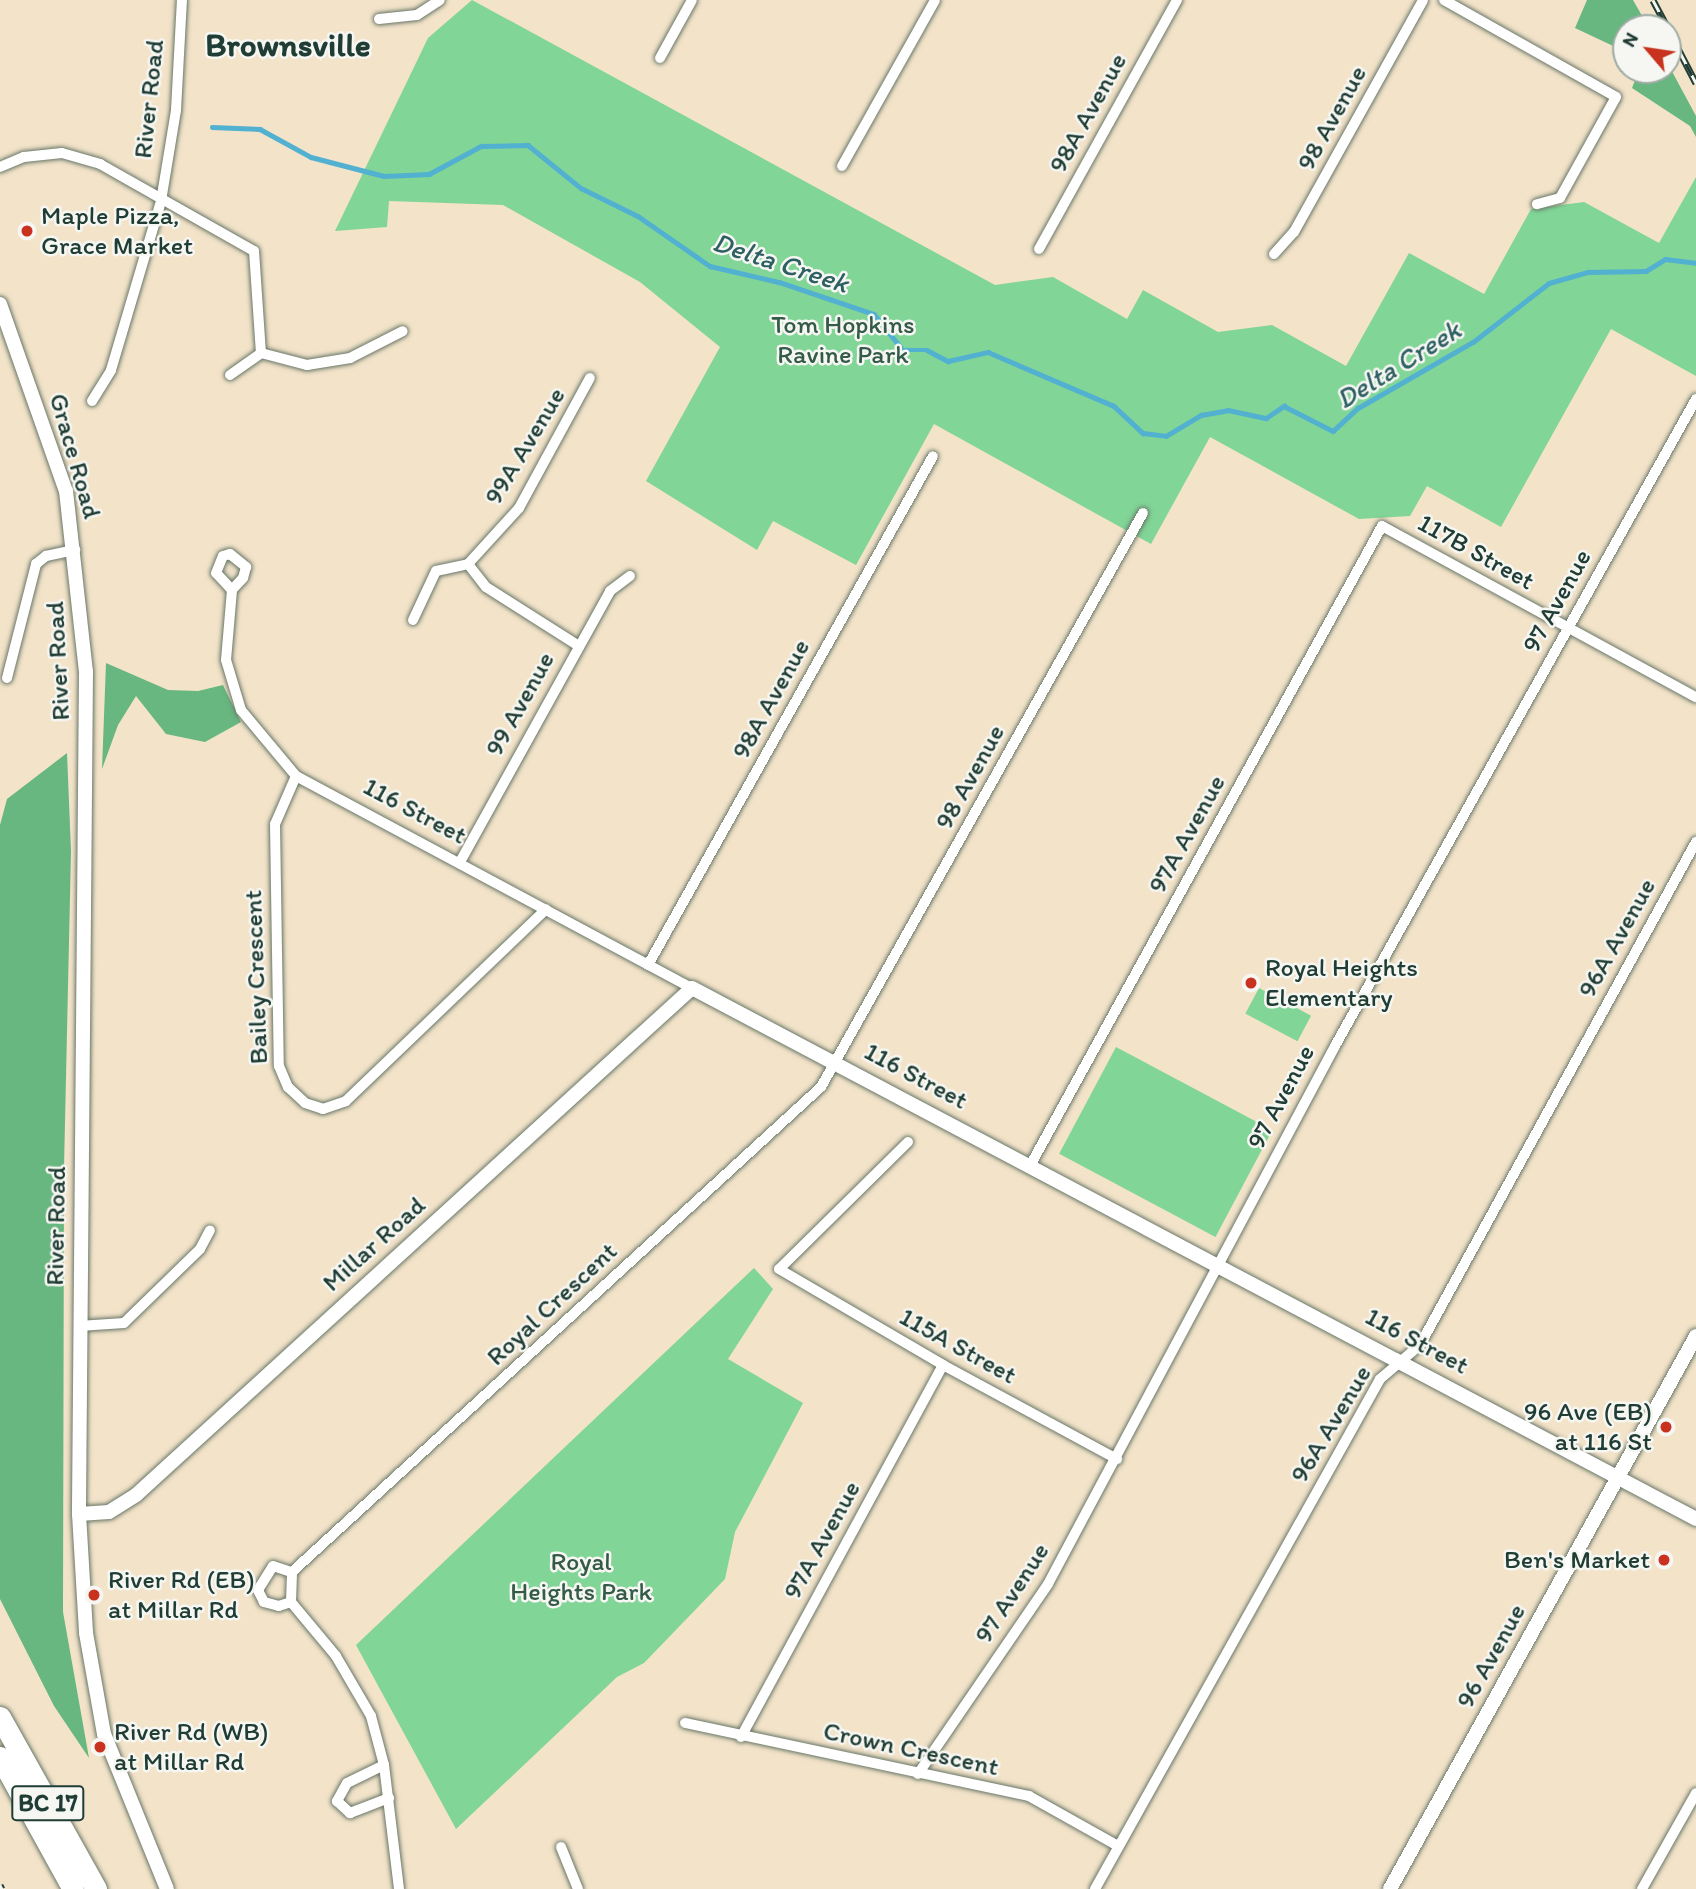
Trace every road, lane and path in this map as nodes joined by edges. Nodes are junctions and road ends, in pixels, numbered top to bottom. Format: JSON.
{"nodes":[{"id":1,"x":181,"y":0,"type":"edge"},
{"id":2,"x":440,"y":0,"type":"edge"},
{"id":3,"x":692,"y":0,"type":"edge"},
{"id":4,"x":935,"y":0,"type":"edge"},
{"id":5,"x":1177,"y":0,"type":"edge"},
{"id":6,"x":1423,"y":0,"type":"edge"},
{"id":7,"x":1444,"y":0,"type":"edge"},
{"id":8,"x":379,"y":19,"type":"dead end"},
{"id":9,"x":660,"y":58,"type":"dead end"},
{"id":10,"x":842,"y":166,"type":"dead end"},
{"id":11,"x":0,"y":167,"type":"edge"},
{"id":12,"x":161,"y":201,"type":"junction"},
{"id":13,"x":1538,"y":204,"type":"dead end"},
{"id":14,"x":1039,"y":249,"type":"dead end"},
{"id":15,"x":1274,"y":254,"type":"dead end"},
{"id":16,"x":0,"y":304,"type":"edge"},
{"id":17,"x":403,"y":331,"type":"dead end"},
{"id":18,"x":261,"y":353,"type":"junction"},
{"id":19,"x":230,"y":375,"type":"dead end"},
{"id":20,"x":590,"y":378,"type":"dead end"},
{"id":21,"x":1696,"y":399,"type":"edge"},
{"id":22,"x":92,"y":401,"type":"dead end"},
{"id":23,"x":933,"y":456,"type":"dead end"},
{"id":24,"x":1143,"y":513,"type":"dead end"},
{"id":25,"x":1382,"y":526,"type":"joint"},
{"id":26,"x":75,"y":550,"type":"junction"},
{"id":27,"x":468,"y":564,"type":"junction"},
{"id":28,"x":630,"y":576,"type":"dead end"},
{"id":29,"x":232,"y":590,"type":"dead end"},
{"id":30,"x":413,"y":620,"type":"dead end"},
{"id":31,"x":1568,"y":628,"type":"junction"},
{"id":32,"x":579,"y":646,"type":"junction"},
{"id":33,"x":6,"y":678,"type":"dead end"},
{"id":34,"x":1696,"y":697,"type":"edge"},
{"id":35,"x":296,"y":776,"type":"junction"},
{"id":36,"x":1696,"y":842,"type":"edge"},
{"id":37,"x":460,"y":862,"type":"junction"},
{"id":38,"x":546,"y":909,"type":"junction"},
{"id":39,"x":648,"y":965,"type":"junction"},
{"id":40,"x":692,"y":988,"type":"junction"},
{"id":41,"x":837,"y":1062,"type":"junction"},
{"id":42,"x":908,"y":1142,"type":"dead end"},
{"id":43,"x":1031,"y":1164,"type":"junction"},
{"id":44,"x":210,"y":1230,"type":"dead end"},
{"id":45,"x":1219,"y":1266,"type":"junction"},
{"id":46,"x":79,"y":1326,"type":"junction"},
{"id":47,"x":1696,"y":1336,"type":"edge"},
{"id":48,"x":1402,"y":1360,"type":"junction"},
{"id":49,"x":943,"y":1365,"type":"junction"},
{"id":50,"x":1117,"y":1459,"type":"junction"},
{"id":51,"x":1618,"y":1477,"type":"junction"},
{"id":52,"x":79,"y":1514,"type":"junction"},
{"id":53,"x":1696,"y":1519,"type":"edge"},
{"id":54,"x":292,"y":1572,"type":"junction"},
{"id":55,"x":291,"y":1602,"type":"junction"},
{"id":56,"x":0,"y":1717,"type":"edge"},
{"id":57,"x":685,"y":1723,"type":"dead end"},
{"id":58,"x":741,"y":1737,"type":"junction"},
{"id":59,"x":0,"y":1757,"type":"edge"},
{"id":60,"x":384,"y":1765,"type":"junction"},
{"id":61,"x":918,"y":1774,"type":"junction"},
{"id":62,"x":1696,"y":1793,"type":"edge"},
{"id":63,"x":388,"y":1798,"type":"junction"},
{"id":64,"x":1118,"y":1846,"type":"junction"},
{"id":65,"x":561,"y":1847,"type":"dead end"},
{"id":66,"x":73,"y":1889,"type":"edge"},
{"id":67,"x":96,"y":1889,"type":"edge"},
{"id":68,"x":167,"y":1889,"type":"edge"},
{"id":69,"x":399,"y":1889,"type":"edge"},
{"id":70,"x":579,"y":1889,"type":"edge"},
{"id":71,"x":1095,"y":1889,"type":"edge"},
{"id":72,"x":1390,"y":1889,"type":"edge"},
{"id":73,"x":1642,"y":1889,"type":"edge"}],
"edges":[{"from":1,"to":12,"type":"street","name":"River Road"},
{"from":2,"to":8,"type":"street"},
{"from":3,"to":9,"type":"street"},
{"from":4,"to":10,"type":"street"},
{"from":5,"to":14,"type":"street","name":"98A Avenue"},
{"from":6,"to":15,"type":"street","name":"98 Avenue"},
{"from":7,"to":13,"type":"street"},
{"from":11,"to":12,"type":"street"},
{"from":12,"to":18,"type":"street"},
{"from":12,"to":22,"type":"street","name":"River Road"},
{"from":16,"to":26,"type":"street","name":"Grace Road"},
{"from":17,"to":18,"type":"street"},
{"from":18,"to":19,"type":"street"},
{"from":20,"to":27,"type":"street","name":"99A Avenue"},
{"from":21,"to":31,"type":"street","name":"97 Avenue"},
{"from":23,"to":39,"type":"street","name":"98A Avenue"},
{"from":24,"to":41,"type":"street","name":"98 Avenue"},
{"from":25,"to":31,"type":"street","name":"117B Street"},
{"from":25,"to":43,"type":"street","name":"97A Avenue"},
{"from":26,"to":33,"type":"street","name":"Grace Road"},
{"from":26,"to":46,"type":"street","name":"River Road"},
{"from":27,"to":30,"type":"street"},
{"from":27,"to":32,"type":"street"},
{"from":28,"to":32,"type":"street","name":"99 Avenue"},
{"from":29,"to":35,"type":"street","name":"116 Street"},
{"from":31,"to":34,"type":"street","name":"117B Street"},
{"from":31,"to":45,"type":"street","name":"97 Avenue"},
{"from":32,"to":37,"type":"street","name":"99 Avenue"},
{"from":35,"to":37,"type":"street","name":"116 Street"},
{"from":35,"to":38,"type":"street","name":"Bailey Crescent"},
{"from":36,"to":48,"type":"street","name":"96A Avenue"},
{"from":37,"to":38,"type":"street","name":"116 Street"},
{"from":38,"to":39,"type":"street","name":"116 Street"},
{"from":39,"to":40,"type":"street","name":"116 Street"},
{"from":40,"to":41,"type":"street","name":"116 Street"},
{"from":40,"to":52,"type":"street","name":"Millar Road"},
{"from":41,"to":43,"type":"street","name":"116 Street"},
{"from":41,"to":54,"type":"street","name":"Royal Crescent"},
{"from":42,"to":49,"type":"street","name":"115A Street"},
{"from":43,"to":45,"type":"street","name":"116 Street"},
{"from":44,"to":46,"type":"street"},
{"from":45,"to":48,"type":"street","name":"116 Street"},
{"from":45,"to":50,"type":"street","name":"97 Avenue"},
{"from":46,"to":52,"type":"street","name":"River Road"},
{"from":47,"to":51,"type":"street","name":"96 Avenue"},
{"from":48,"to":51,"type":"street","name":"116 Street"},
{"from":48,"to":64,"type":"street","name":"96A Avenue"},
{"from":49,"to":50,"type":"street","name":"115A Street"},
{"from":49,"to":58,"type":"street","name":"97A Avenue"},
{"from":50,"to":61,"type":"street","name":"97 Avenue"},
{"from":51,"to":53,"type":"street","name":"116 Street"},
{"from":51,"to":72,"type":"street","name":"96 Avenue"},
{"from":52,"to":68,"type":"street","name":"River Road"},
{"from":54,"to":55,"type":"street"},
{"from":54,"to":55,"type":"street","name":"Royal Crescent"},
{"from":55,"to":60,"type":"street"},
{"from":56,"to":67,"type":"highway","number":"BC 17"},
{"from":57,"to":58,"type":"street","name":"Crown Crescent"},
{"from":58,"to":61,"type":"street","name":"Crown Crescent"},
{"from":59,"to":66,"type":"highway","number":"BC 17"},
{"from":60,"to":63,"type":"street"},
{"from":60,"to":63,"type":"street"},
{"from":61,"to":64,"type":"street","name":"Crown Crescent"},
{"from":62,"to":73,"type":"street"},
{"from":63,"to":69,"type":"street"},
{"from":64,"to":71,"type":"street","name":"96A Avenue"},
{"from":65,"to":70,"type":"street"}]}
